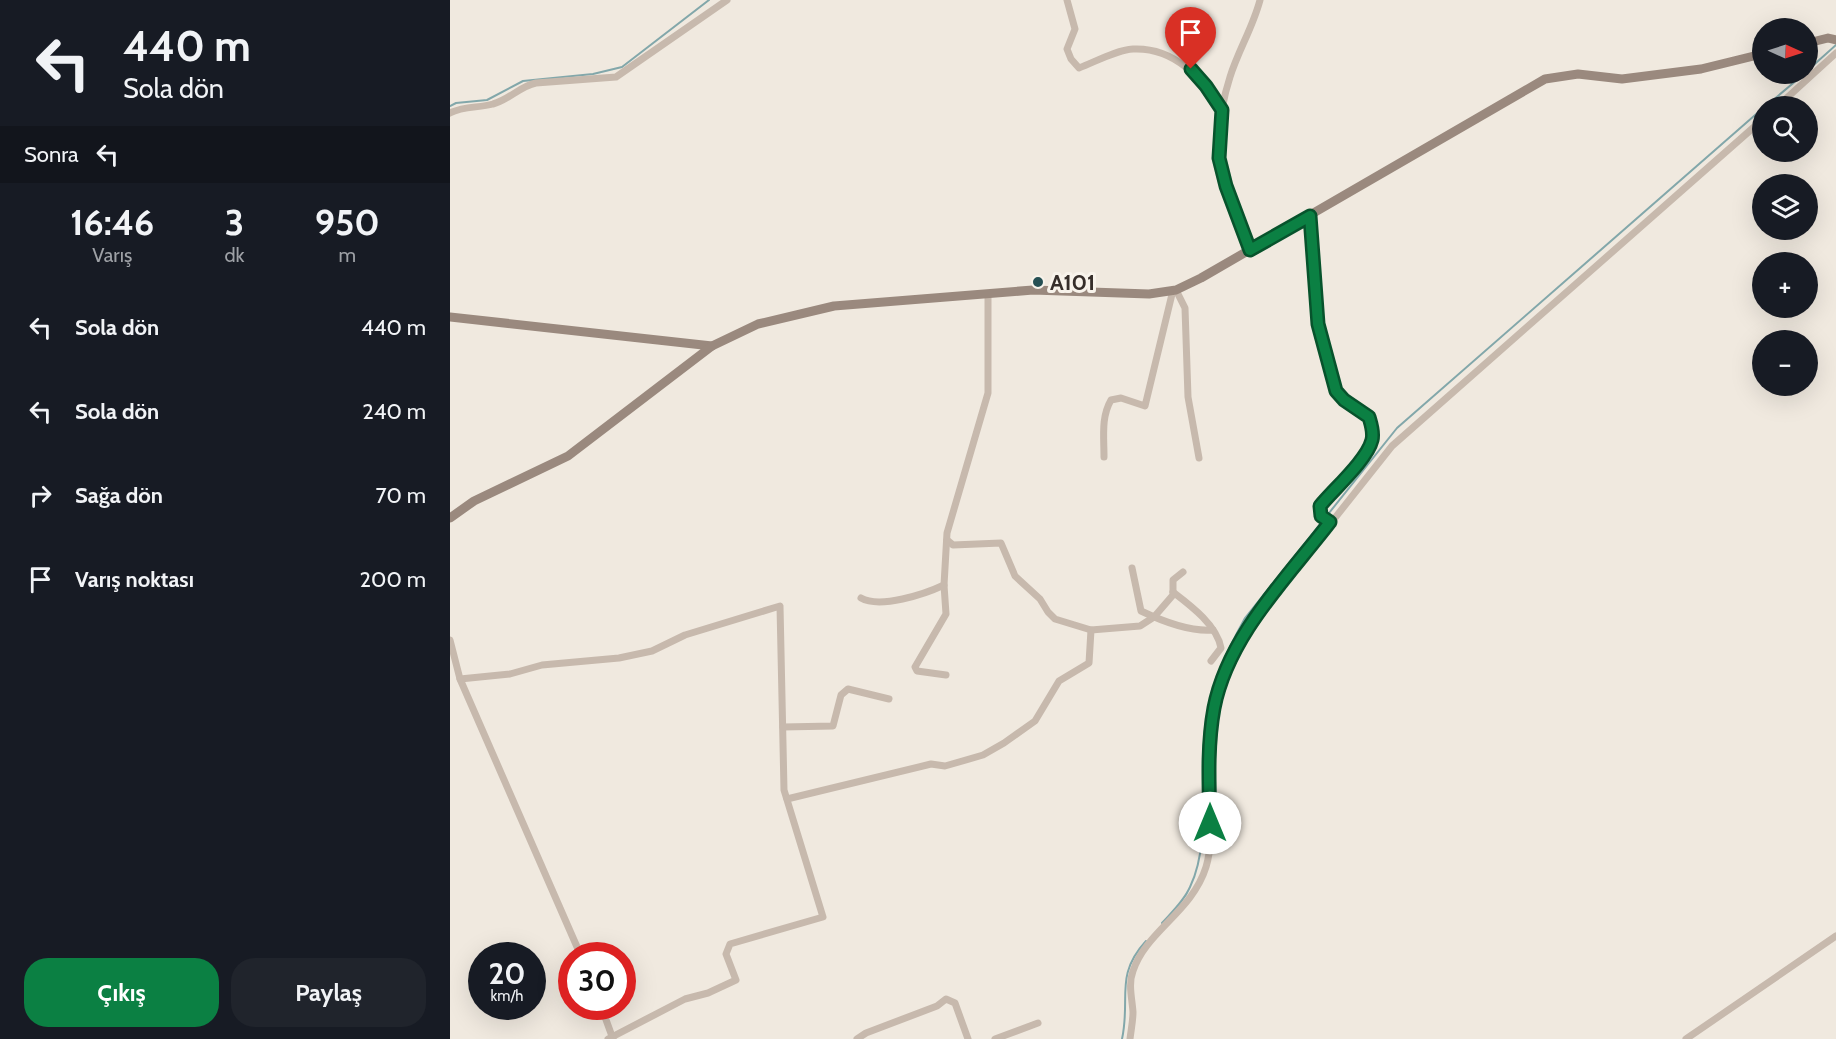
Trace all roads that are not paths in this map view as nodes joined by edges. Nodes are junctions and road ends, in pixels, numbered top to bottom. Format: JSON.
{"nodes":[{"id":1,"x":727,"y":0,"type":"edge"},
{"id":2,"x":1066,"y":0,"type":"edge"},
{"id":3,"x":1260,"y":0,"type":"edge"},
{"id":4,"x":1836,"y":53,"type":"edge"},
{"id":5,"x":1752,"y":56,"type":"edge"},
{"id":6,"x":1789,"y":96,"type":"edge"},
{"id":7,"x":1222,"y":110,"type":"junction"},
{"id":8,"x":450,"y":113,"type":"edge"},
{"id":9,"x":1752,"y":129,"type":"edge"},
{"id":10,"x":1310,"y":216,"type":"junction"},
{"id":11,"x":1250,"y":250,"type":"junction"},
{"id":12,"x":1175,"y":290,"type":"junction"},
{"id":13,"x":988,"y":294,"type":"junction"},
{"id":14,"x":450,"y":317,"type":"edge"},
{"id":15,"x":712,"y":346,"type":"junction"},
{"id":16,"x":1104,"y":457,"type":"dead end"},
{"id":17,"x":1199,"y":458,"type":"dead end"},
{"id":18,"x":450,"y":518,"type":"edge"},
{"id":19,"x":1329,"y":522,"type":"junction"},
{"id":20,"x":946,"y":540,"type":"junction"},
{"id":21,"x":1132,"y":568,"type":"dead end"},
{"id":22,"x":1183,"y":572,"type":"dead end"},
{"id":23,"x":944,"y":585,"type":"junction"},
{"id":24,"x":1173,"y":592,"type":"junction"},
{"id":25,"x":861,"y":598,"type":"dead end"},
{"id":26,"x":1154,"y":617,"type":"junction"},
{"id":27,"x":1090,"y":630,"type":"junction"},
{"id":28,"x":1213,"y":630,"type":"junction"},
{"id":29,"x":450,"y":640,"type":"edge"},
{"id":30,"x":1210,"y":661,"type":"dead end"},
{"id":31,"x":946,"y":675,"type":"dead end"},
{"id":32,"x":460,"y":679,"type":"junction"},
{"id":33,"x":889,"y":699,"type":"dead end"},
{"id":34,"x":783,"y":727,"type":"junction"},
{"id":35,"x":787,"y":799,"type":"junction"},
{"id":36,"x":1836,"y":936,"type":"edge"},
{"id":37,"x":575,"y":942,"type":"edge"},
{"id":38,"x":605,"y":1020,"type":"edge"},
{"id":39,"x":1038,"y":1023,"type":"dead end"},
{"id":40,"x":611,"y":1038,"type":"edge"},
{"id":41,"x":857,"y":1039,"type":"edge"},
{"id":42,"x":968,"y":1039,"type":"edge"},
{"id":43,"x":995,"y":1039,"type":"edge"},
{"id":44,"x":1130,"y":1039,"type":"edge"},
{"id":45,"x":1686,"y":1039,"type":"edge"}],
"edges":[{"from":1,"to":8,"type":"street"},
{"from":2,"to":7,"type":"street"},
{"from":3,"to":7,"type":"street"},
{"from":4,"to":6,"type":"street"},
{"from":5,"to":10,"type":"street"},
{"from":7,"to":11,"type":"street"},
{"from":9,"to":19,"type":"street"},
{"from":10,"to":11,"type":"street"},
{"from":10,"to":19,"type":"street"},
{"from":11,"to":12,"type":"street"},
{"from":12,"to":13,"type":"street"},
{"from":12,"to":16,"type":"street"},
{"from":12,"to":17,"type":"street"},
{"from":13,"to":15,"type":"street"},
{"from":13,"to":20,"type":"street"},
{"from":14,"to":15,"type":"street"},
{"from":15,"to":18,"type":"street"},
{"from":19,"to":44,"type":"street"},
{"from":20,"to":23,"type":"street"},
{"from":20,"to":27,"type":"street"},
{"from":21,"to":26,"type":"street"},
{"from":22,"to":24,"type":"street"},
{"from":23,"to":25,"type":"street"},
{"from":23,"to":31,"type":"street"},
{"from":24,"to":26,"type":"street"},
{"from":24,"to":28,"type":"street"},
{"from":26,"to":27,"type":"street"},
{"from":26,"to":28,"type":"street"},
{"from":27,"to":35,"type":"street"},
{"from":28,"to":30,"type":"street"},
{"from":29,"to":32,"type":"street"},
{"from":32,"to":34,"type":"street"},
{"from":32,"to":37,"type":"street"},
{"from":33,"to":34,"type":"street"},
{"from":34,"to":35,"type":"street"},
{"from":35,"to":40,"type":"street"},
{"from":36,"to":45,"type":"street"},
{"from":38,"to":40,"type":"street"},
{"from":39,"to":43,"type":"street"},
{"from":41,"to":42,"type":"street"}]}
